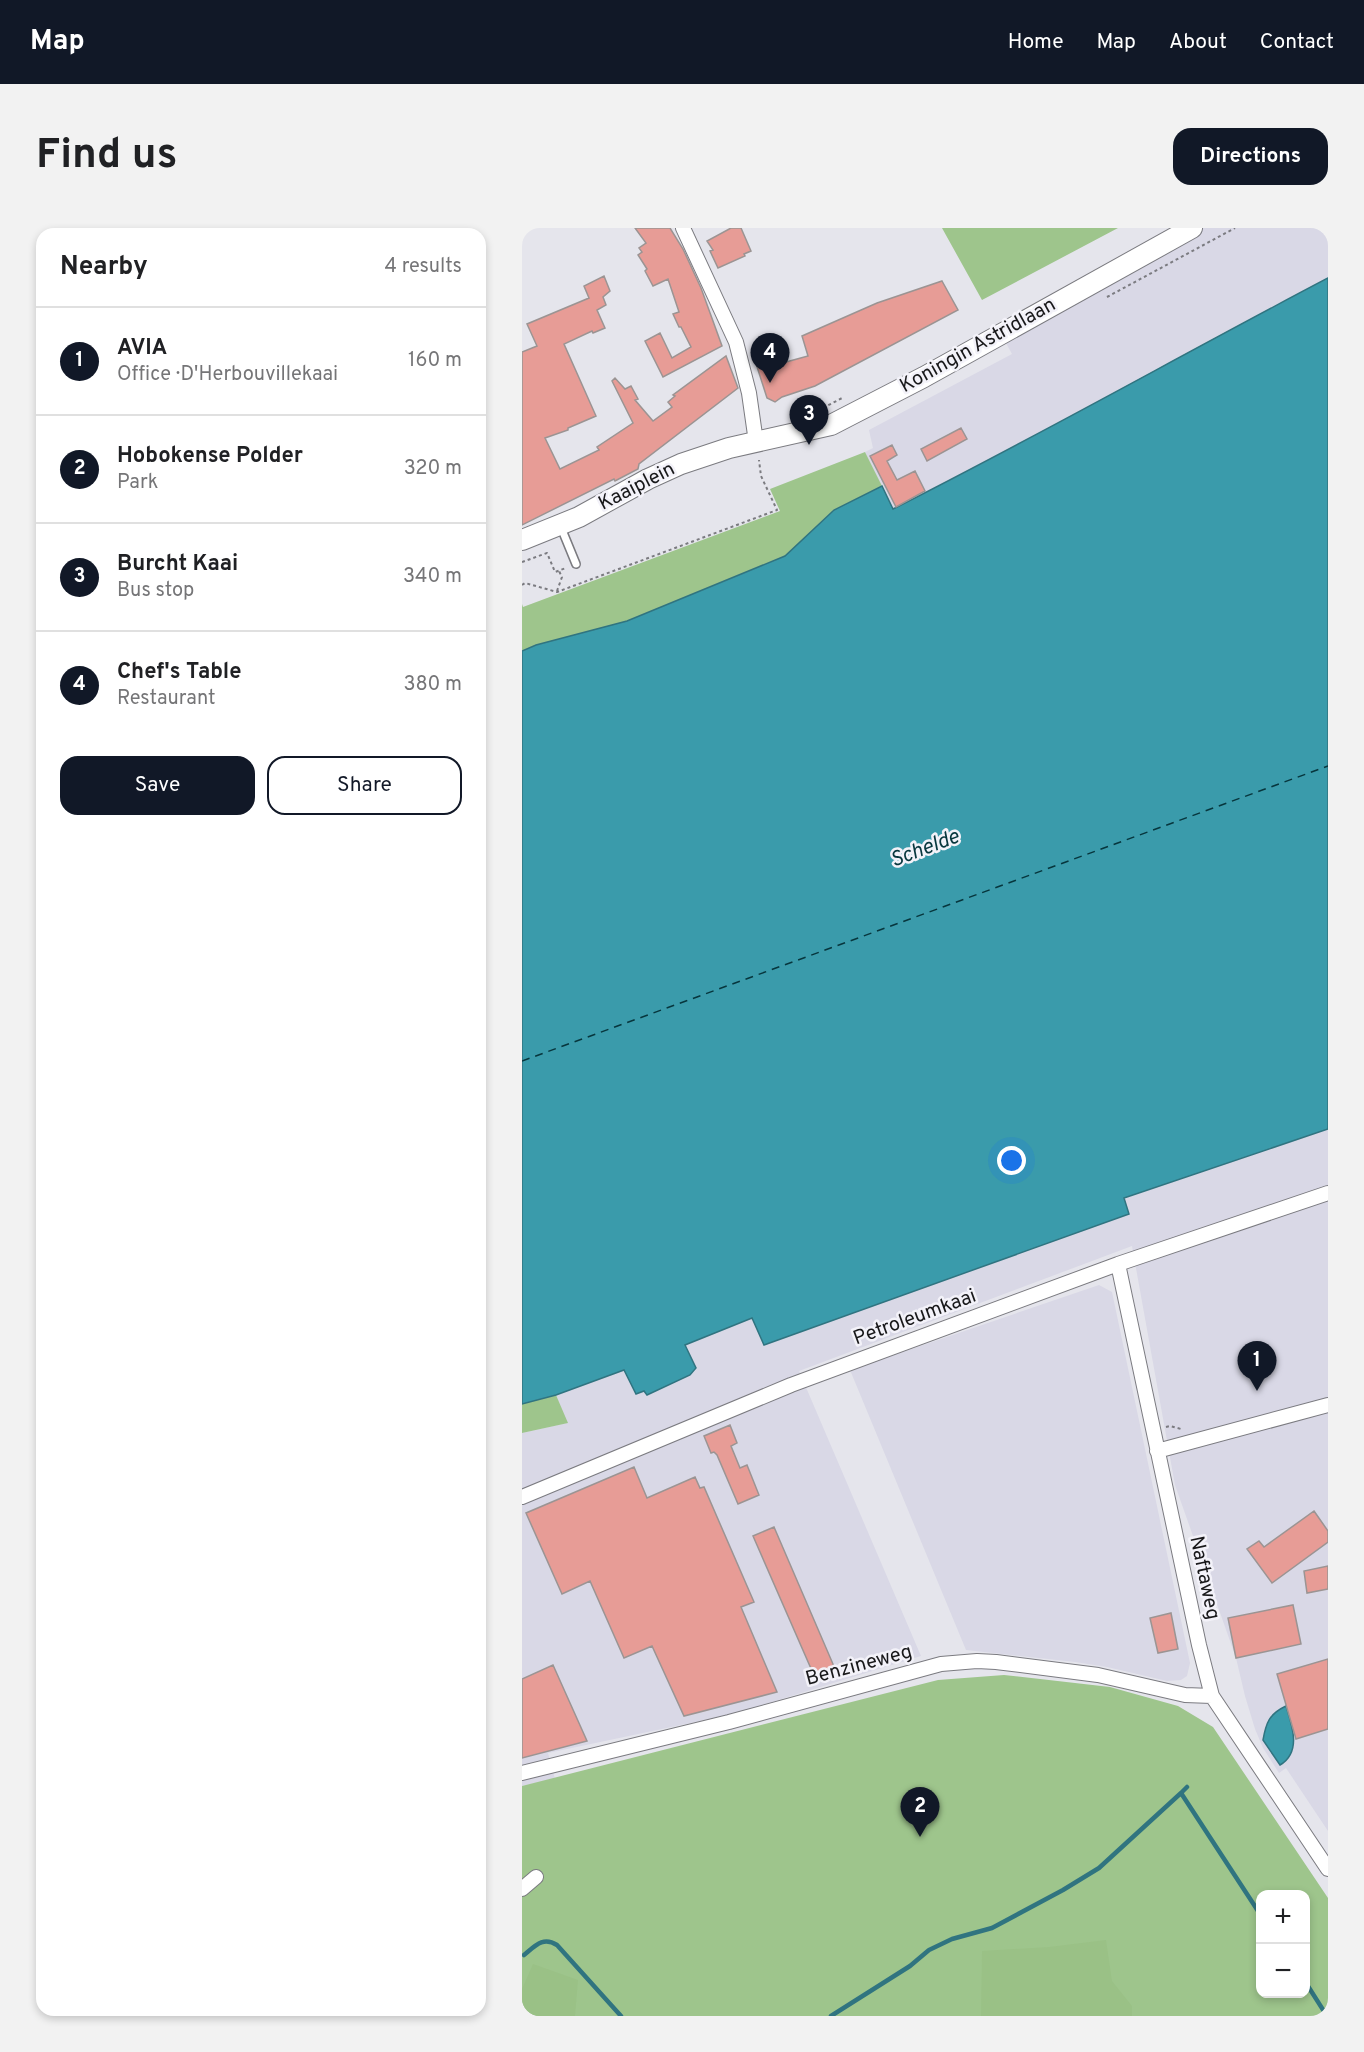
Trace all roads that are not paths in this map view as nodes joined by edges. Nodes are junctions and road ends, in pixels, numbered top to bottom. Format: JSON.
{"nodes":[{"id":1,"x":683,"y":228,"type":"edge"},
{"id":2,"x":1192,"y":228,"type":"edge"},
{"id":3,"x":756,"y":442,"type":"junction"},
{"id":4,"x":560,"y":525,"type":"junction"},
{"id":5,"x":522,"y":540,"type":"edge"},
{"id":6,"x":576,"y":564,"type":"road end"},
{"id":7,"x":1328,"y":1193,"type":"edge"},
{"id":8,"x":1118,"y":1264,"type":"junction"},
{"id":9,"x":1328,"y":1405,"type":"edge"},
{"id":10,"x":1157,"y":1451,"type":"junction"},
{"id":11,"x":522,"y":1497,"type":"edge"},
{"id":12,"x":1212,"y":1696,"type":"junction"},
{"id":13,"x":522,"y":1773,"type":"edge"},
{"id":14,"x":1328,"y":1869,"type":"edge"},
{"id":15,"x":536,"y":1877,"type":"dead end"},
{"id":16,"x":522,"y":1889,"type":"edge"}],
"edges":[{"from":1,"to":3,"type":"street"},
{"from":2,"to":3,"type":"street","name":"Koningin Astridlaan"},
{"from":3,"to":4,"type":"street","name":"Kaaiplein"},
{"from":4,"to":5,"type":"street","name":"Kaaiplein"},
{"from":4,"to":6,"type":"lane"},
{"from":7,"to":8,"type":"street","name":"Petroleumkaai"},
{"from":8,"to":10,"type":"street","name":"Naftaweg"},
{"from":8,"to":11,"type":"street","name":"Petroleumkaai"},
{"from":9,"to":10,"type":"street"},
{"from":10,"to":12,"type":"street","name":"Naftaweg"},
{"from":12,"to":13,"type":"street","name":"Benzineweg"},
{"from":12,"to":14,"type":"street","name":"Naftaweg"},
{"from":15,"to":16,"type":"street"}]}
